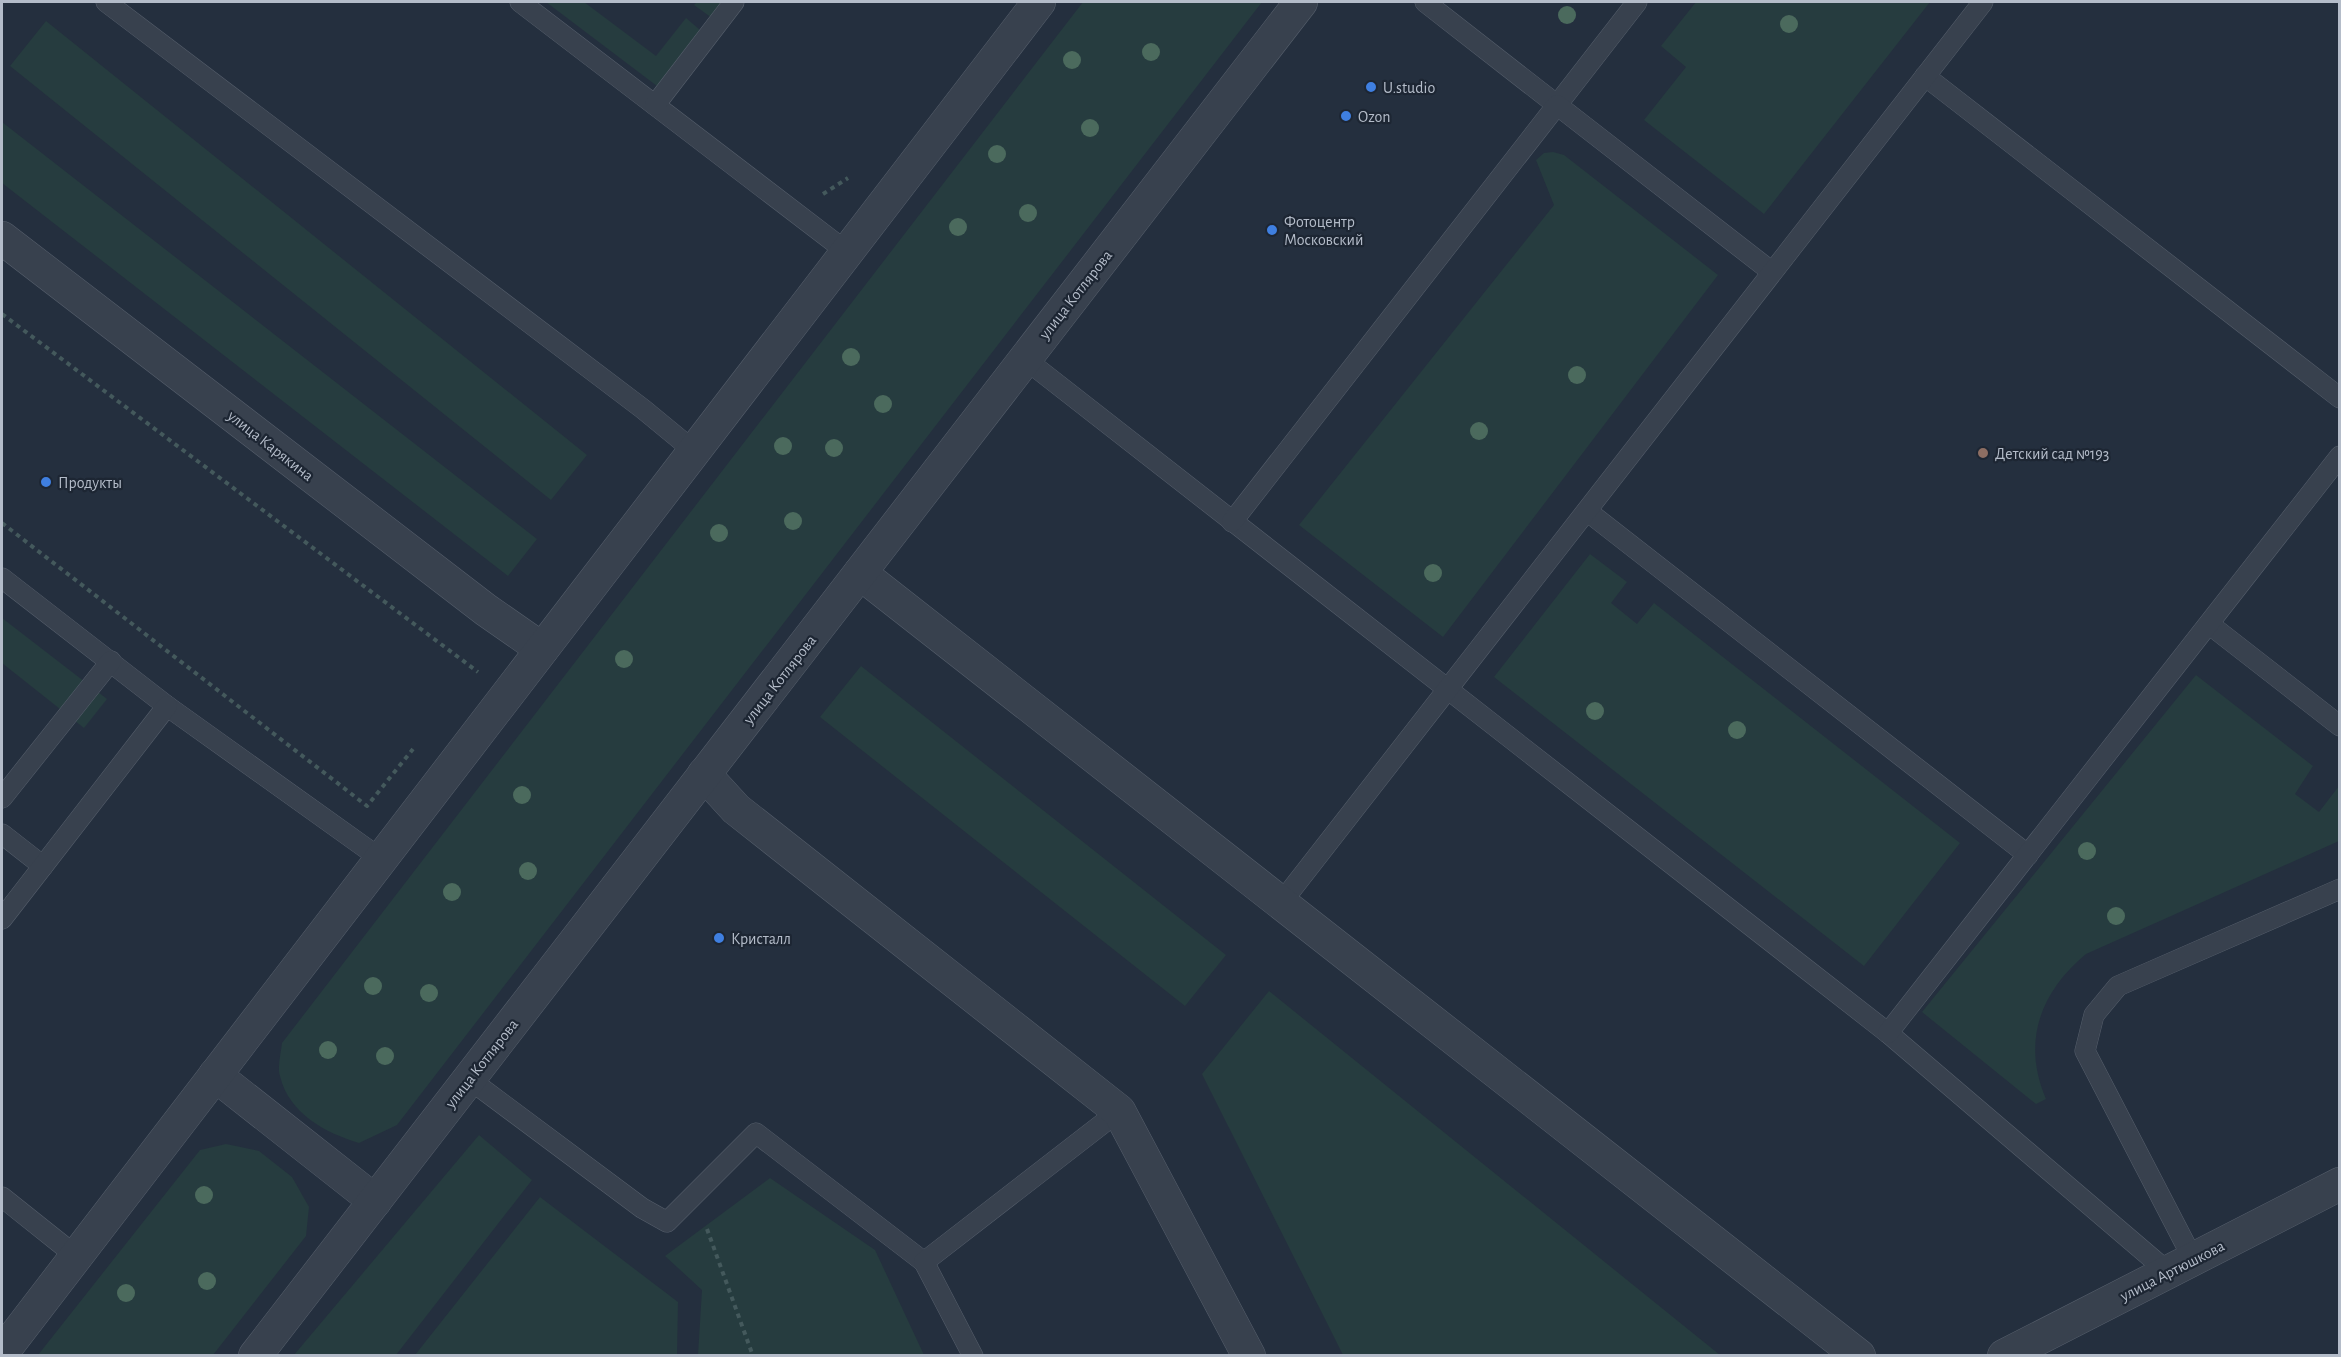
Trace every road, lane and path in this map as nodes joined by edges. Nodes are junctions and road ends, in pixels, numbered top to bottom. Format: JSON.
{"nodes":[{"id":1,"x":106,"y":2,"type":"edge"},
{"id":2,"x":520,"y":2,"type":"edge"},
{"id":3,"x":734,"y":2,"type":"edge"},
{"id":4,"x":1039,"y":2,"type":"edge"},
{"id":5,"x":1301,"y":2,"type":"edge"},
{"id":6,"x":1425,"y":2,"type":"edge"},
{"id":7,"x":1637,"y":2,"type":"edge"},
{"id":8,"x":1983,"y":2,"type":"edge"},
{"id":9,"x":1925,"y":76,"type":"junction"},
{"id":10,"x":655,"y":105,"type":"junction"},
{"id":11,"x":1557,"y":105,"type":"junction"},
{"id":12,"x":2,"y":238,"type":"edge"},
{"id":13,"x":847,"y":252,"type":"junction"},
{"id":14,"x":1772,"y":272,"type":"junction"},
{"id":15,"x":2,"y":315,"type":"edge"},
{"id":16,"x":1025,"y":359,"type":"junction"},
{"id":17,"x":2340,"y":398,"type":"edge"},
{"id":18,"x":694,"y":451,"type":"junction"},
{"id":19,"x":2340,"y":456,"type":"edge"},
{"id":20,"x":1587,"y":511,"type":"junction"},
{"id":21,"x":1232,"y":522,"type":"junction"},
{"id":22,"x":2,"y":523,"type":"edge"},
{"id":23,"x":860,"y":573,"type":"junction"},
{"id":24,"x":2,"y":578,"type":"edge"},
{"id":25,"x":2209,"y":624,"type":"junction"},
{"id":26,"x":542,"y":649,"type":"junction"},
{"id":27,"x":111,"y":661,"type":"junction"},
{"id":28,"x":476,"y":671,"type":"junction"},
{"id":29,"x":469,"y":680,"type":"dead end"},
{"id":30,"x":511,"y":689,"type":"junction"},
{"id":31,"x":1447,"y":689,"type":"junction"},
{"id":32,"x":167,"y":706,"type":"junction"},
{"id":33,"x":2340,"y":726,"type":"edge"},
{"id":34,"x":418,"y":743,"type":"dead end"},
{"id":35,"x":704,"y":774,"type":"junction"},
{"id":36,"x":2,"y":798,"type":"edge"},
{"id":37,"x":2,"y":834,"type":"edge"},
{"id":38,"x":2028,"y":855,"type":"junction"},
{"id":39,"x":381,"y":859,"type":"junction"},
{"id":40,"x":43,"y":866,"type":"junction"},
{"id":41,"x":2340,"y":889,"type":"edge"},
{"id":42,"x":1281,"y":903,"type":"junction"},
{"id":43,"x":2,"y":920,"type":"edge"},
{"id":44,"x":1888,"y":1033,"type":"junction"},
{"id":45,"x":215,"y":1075,"type":"junction"},
{"id":46,"x":469,"y":1079,"type":"junction"},
{"id":47,"x":1119,"y":1110,"type":"junction"},
{"id":48,"x":2340,"y":1184,"type":"edge"},
{"id":49,"x":2,"y":1197,"type":"edge"},
{"id":50,"x":375,"y":1201,"type":"junction"},
{"id":51,"x":687,"y":1203,"type":"junction"},
{"id":52,"x":76,"y":1256,"type":"junction"},
{"id":53,"x":924,"y":1262,"type":"junction"},
{"id":54,"x":2180,"y":1265,"type":"junction"},
{"id":55,"x":2,"y":1353,"type":"edge"},
{"id":56,"x":255,"y":1356,"type":"edge"},
{"id":57,"x":753,"y":1356,"type":"edge"},
{"id":58,"x":973,"y":1356,"type":"edge"},
{"id":59,"x":1249,"y":1356,"type":"edge"},
{"id":60,"x":1859,"y":1356,"type":"edge"},
{"id":61,"x":2004,"y":1356,"type":"edge"}],
"edges":[{"from":1,"to":18,"type":"lane"},
{"from":2,"to":10,"type":"lane"},
{"from":3,"to":10,"type":"lane"},
{"from":4,"to":13,"type":"street"},
{"from":5,"to":16,"type":"street","name":"улица Котлярова"},
{"from":6,"to":11,"type":"lane"},
{"from":7,"to":11,"type":"lane"},
{"from":8,"to":9,"type":"lane"},
{"from":9,"to":14,"type":"lane"},
{"from":9,"to":17,"type":"lane"},
{"from":10,"to":13,"type":"lane"},
{"from":11,"to":14,"type":"lane"},
{"from":11,"to":21,"type":"lane"},
{"from":12,"to":26,"type":"street","name":"улица Карякина"},
{"from":13,"to":18,"type":"street"},
{"from":14,"to":20,"type":"lane"},
{"from":15,"to":28,"type":"path"},
{"from":16,"to":21,"type":"lane"},
{"from":16,"to":23,"type":"street","name":"улица Котлярова"},
{"from":18,"to":26,"type":"street"},
{"from":19,"to":25,"type":"lane"},
{"from":20,"to":31,"type":"lane"},
{"from":20,"to":38,"type":"lane"},
{"from":21,"to":31,"type":"lane"},
{"from":22,"to":34,"type":"path"},
{"from":23,"to":35,"type":"street","name":"улица Котлярова"},
{"from":23,"to":42,"type":"street"},
{"from":24,"to":27,"type":"lane"},
{"from":25,"to":33,"type":"lane"},
{"from":25,"to":38,"type":"lane"},
{"from":26,"to":30,"type":"street"},
{"from":27,"to":32,"type":"lane"},
{"from":27,"to":36,"type":"lane"},
{"from":28,"to":29,"type":"path"},
{"from":28,"to":30,"type":"path"},
{"from":30,"to":39,"type":"street"},
{"from":31,"to":42,"type":"lane"},
{"from":31,"to":44,"type":"lane"},
{"from":32,"to":39,"type":"lane"},
{"from":32,"to":40,"type":"lane"},
{"from":35,"to":46,"type":"street","name":"улица Котлярова"},
{"from":35,"to":47,"type":"street"},
{"from":37,"to":40,"type":"lane"},
{"from":38,"to":44,"type":"lane"},
{"from":39,"to":45,"type":"street"},
{"from":40,"to":43,"type":"lane"},
{"from":41,"to":54,"type":"lane"},
{"from":42,"to":60,"type":"street"},
{"from":44,"to":54,"type":"lane"},
{"from":45,"to":50,"type":"street"},
{"from":45,"to":52,"type":"street"},
{"from":46,"to":50,"type":"street","name":"улица Котлярова"},
{"from":46,"to":51,"type":"lane"},
{"from":47,"to":53,"type":"lane"},
{"from":47,"to":59,"type":"street"},
{"from":48,"to":54,"type":"street","name":"улица Артюшкова"},
{"from":49,"to":52,"type":"lane"},
{"from":50,"to":56,"type":"street","name":"улица Котлярова"},
{"from":51,"to":53,"type":"lane"},
{"from":51,"to":57,"type":"path"},
{"from":52,"to":55,"type":"street"},
{"from":53,"to":58,"type":"lane"},
{"from":54,"to":61,"type":"street","name":"улица Артюшкова"}]}
